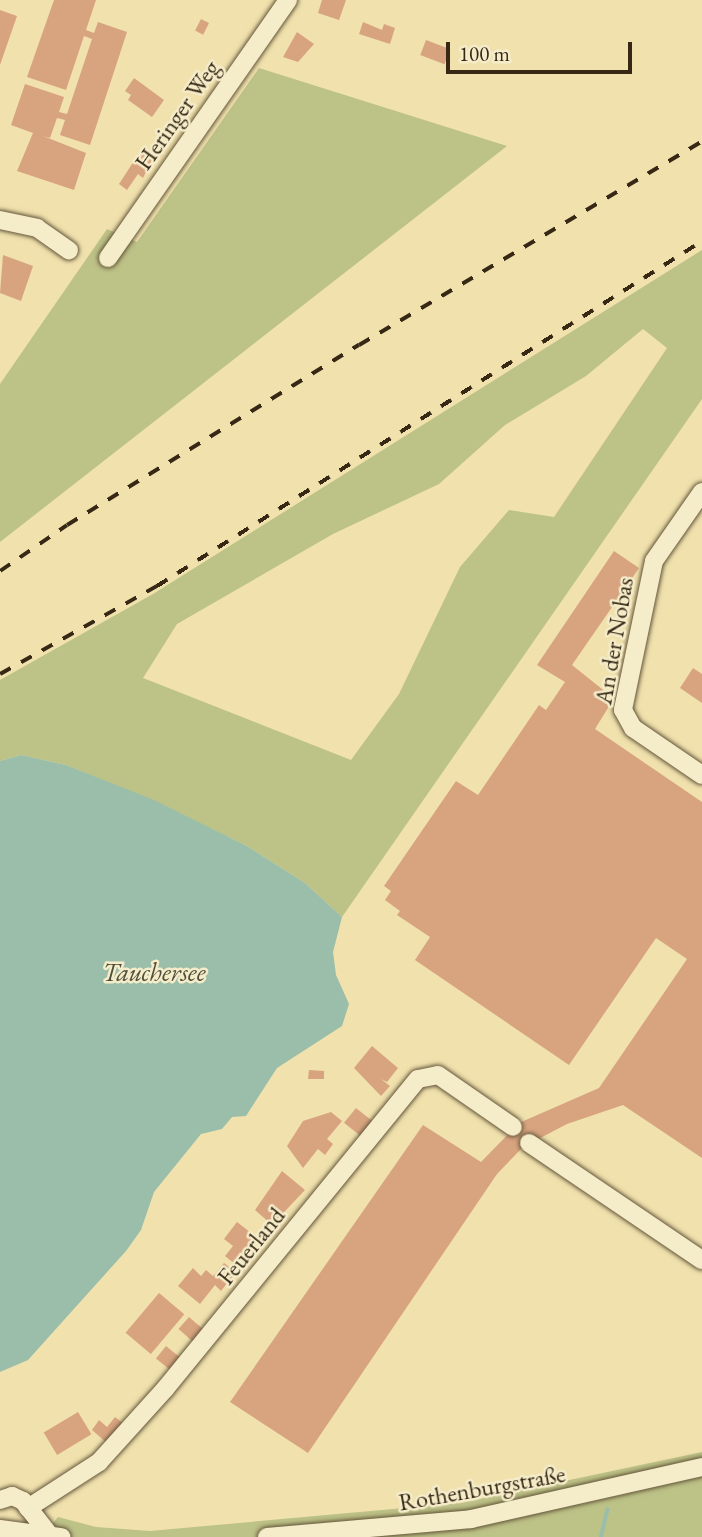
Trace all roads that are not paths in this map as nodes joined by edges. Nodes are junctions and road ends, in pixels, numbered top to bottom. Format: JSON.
{"nodes":[{"id":1,"x":288,"y":0,"type":"edge"},
{"id":2,"x":0,"y":220,"type":"edge"},
{"id":3,"x":69,"y":250,"type":"dead end"},
{"id":4,"x":108,"y":258,"type":"dead end"},
{"id":5,"x":702,"y":492,"type":"edge"},
{"id":6,"x":702,"y":775,"type":"edge"},
{"id":7,"x":513,"y":1127,"type":"dead end"},
{"id":8,"x":535,"y":1147,"type":"dead end"},
{"id":9,"x":702,"y":1260,"type":"edge"},
{"id":10,"x":702,"y":1467,"type":"edge"},
{"id":11,"x":0,"y":1500,"type":"edge"},
{"id":12,"x":28,"y":1508,"type":"junction"},
{"id":13,"x":0,"y":1528,"type":"edge"},
{"id":14,"x":55,"y":1535,"type":"edge"},
{"id":15,"x":267,"y":1537,"type":"edge"}],
"edges":[{"from":1,"to":4,"type":"street","name":"Heringer Weg"},
{"from":2,"to":3,"type":"street"},
{"from":5,"to":6,"type":"street","name":"An der Nobas"},
{"from":7,"to":12,"type":"street","name":"Feuerland"},
{"from":8,"to":9,"type":"street"},
{"from":10,"to":15,"type":"street","name":"Rothenburgstraße"},
{"from":11,"to":12,"type":"street"},
{"from":12,"to":14,"type":"street"},
{"from":13,"to":14,"type":"street"}]}
